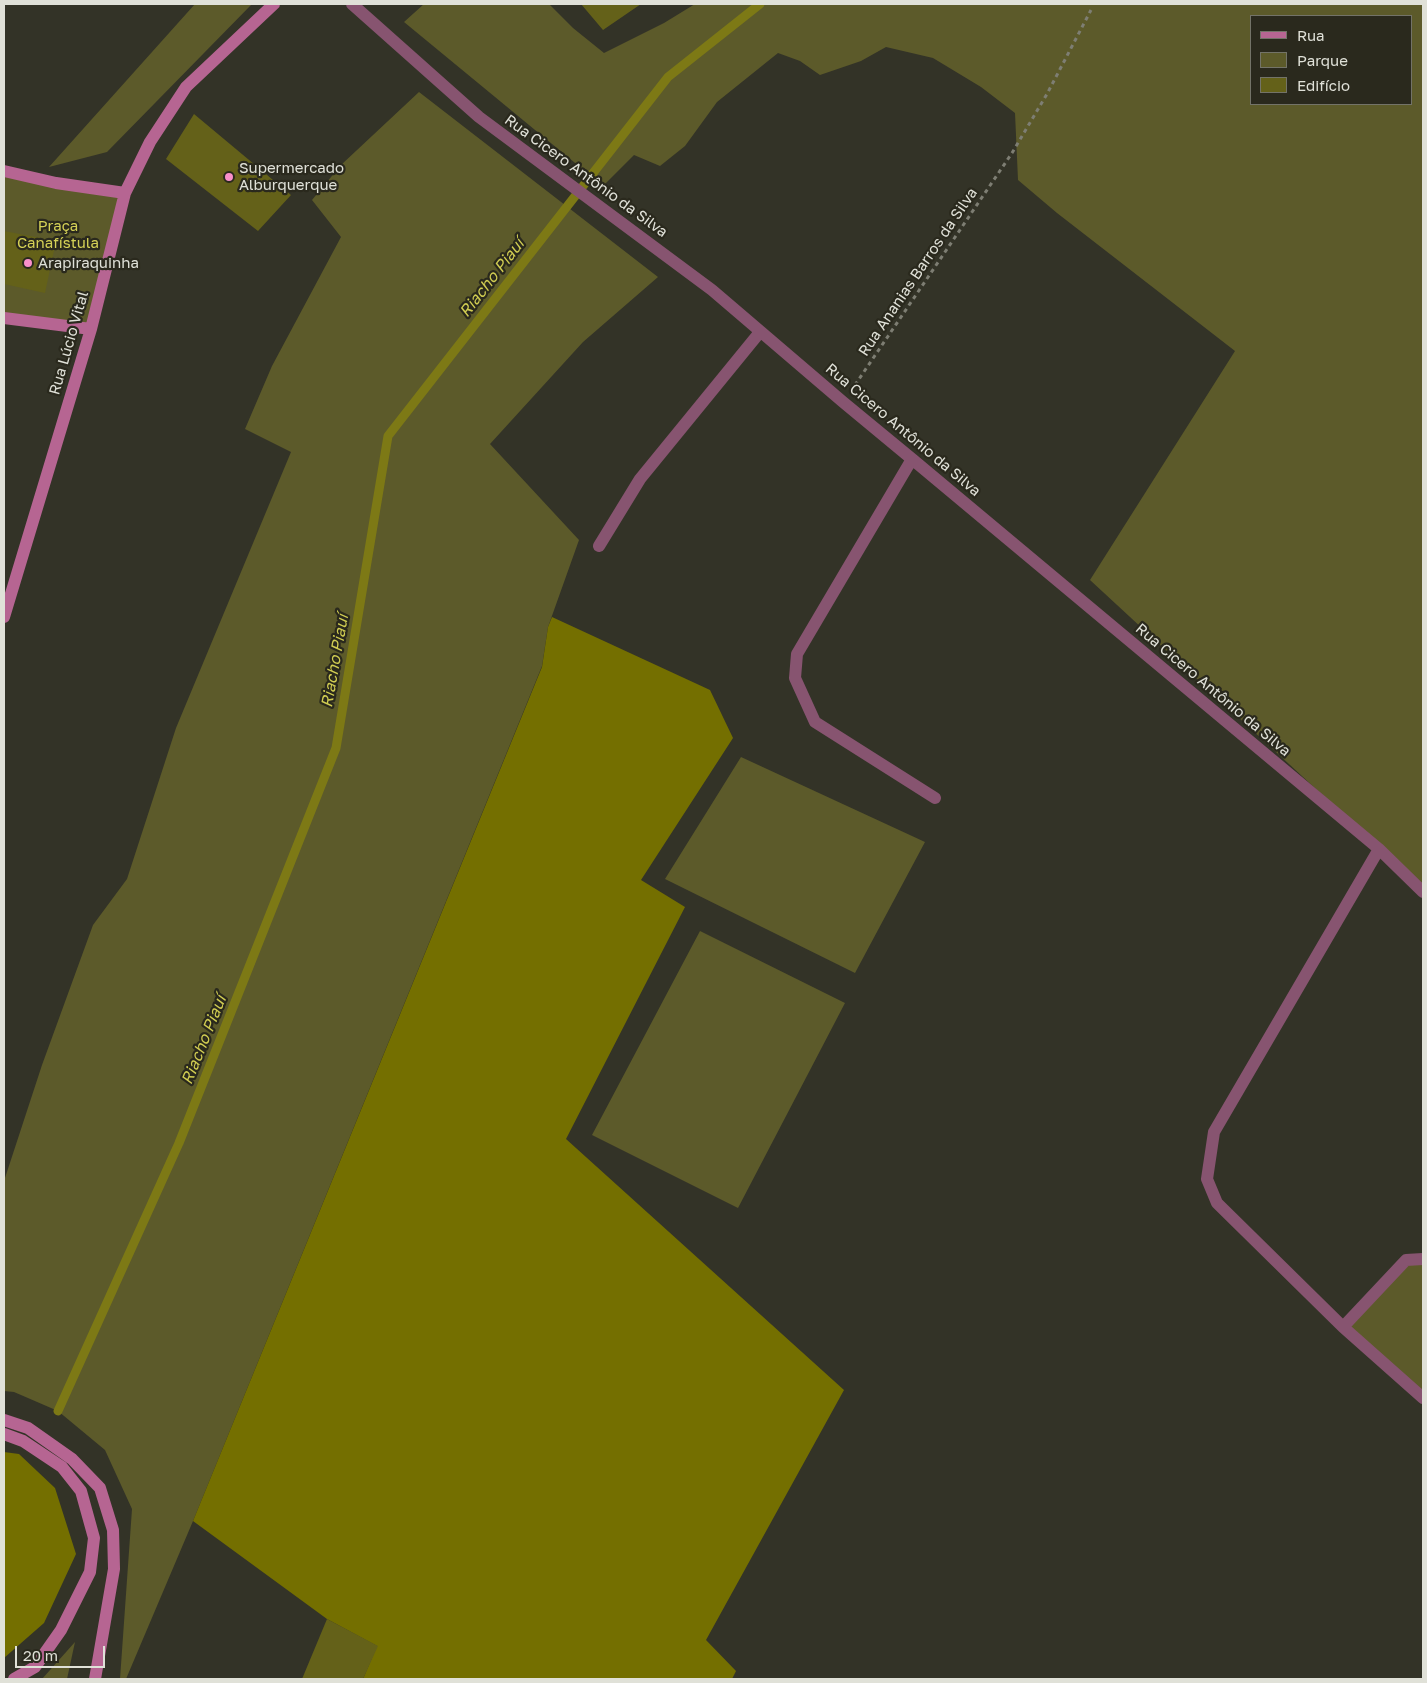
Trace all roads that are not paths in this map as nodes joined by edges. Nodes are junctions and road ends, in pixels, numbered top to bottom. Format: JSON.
{"nodes":[{"id":1,"x":274,"y":4,"type":"edge"},
{"id":2,"x":352,"y":4,"type":"edge"},
{"id":3,"x":4,"y":171,"type":"edge"},
{"id":4,"x":126,"y":193,"type":"junction"},
{"id":5,"x":4,"y":318,"type":"edge"},
{"id":6,"x":91,"y":329,"type":"junction"},
{"id":7,"x":760,"y":332,"type":"junction"},
{"id":8,"x":912,"y":459,"type":"junction"},
{"id":9,"x":600,"y":546,"type":"dead end"},
{"id":10,"x":4,"y":617,"type":"edge"},
{"id":11,"x":935,"y":798,"type":"dead end"},
{"id":12,"x":1379,"y":849,"type":"junction"},
{"id":13,"x":1423,"y":892,"type":"edge"},
{"id":14,"x":1423,"y":1259,"type":"edge"},
{"id":15,"x":1343,"y":1327,"type":"junction"},
{"id":16,"x":1423,"y":1398,"type":"edge"},
{"id":17,"x":4,"y":1420,"type":"edge"},
{"id":18,"x":4,"y":1434,"type":"edge"},
{"id":19,"x":67,"y":1463,"type":"junction"},
{"id":20,"x":14,"y":1679,"type":"edge"},
{"id":21,"x":95,"y":1679,"type":"edge"}],
"edges":[{"from":1,"to":4,"type":"main road","name":"Rua Lúcio Vital"},
{"from":2,"to":7,"type":"street","name":"Rua Cicero Antônio da Silva"},
{"from":3,"to":4,"type":"main road"},
{"from":4,"to":6,"type":"main road","name":"Rua Lúcio Vital"},
{"from":5,"to":6,"type":"main road"},
{"from":6,"to":10,"type":"main road","name":"Rua Lúcio Vital"},
{"from":7,"to":8,"type":"street","name":"Rua Cicero Antônio da Silva"},
{"from":7,"to":9,"type":"street"},
{"from":8,"to":11,"type":"street"},
{"from":8,"to":12,"type":"street","name":"Rua Cicero Antônio da Silva"},
{"from":12,"to":13,"type":"street","name":"Rua Cicero Antônio da Silva"},
{"from":12,"to":15,"type":"street"},
{"from":14,"to":15,"type":"street"},
{"from":15,"to":16,"type":"street"},
{"from":17,"to":19,"type":"main road"},
{"from":18,"to":19,"type":"main road"},
{"from":19,"to":20,"type":"main road"},
{"from":19,"to":21,"type":"main road"}]}
